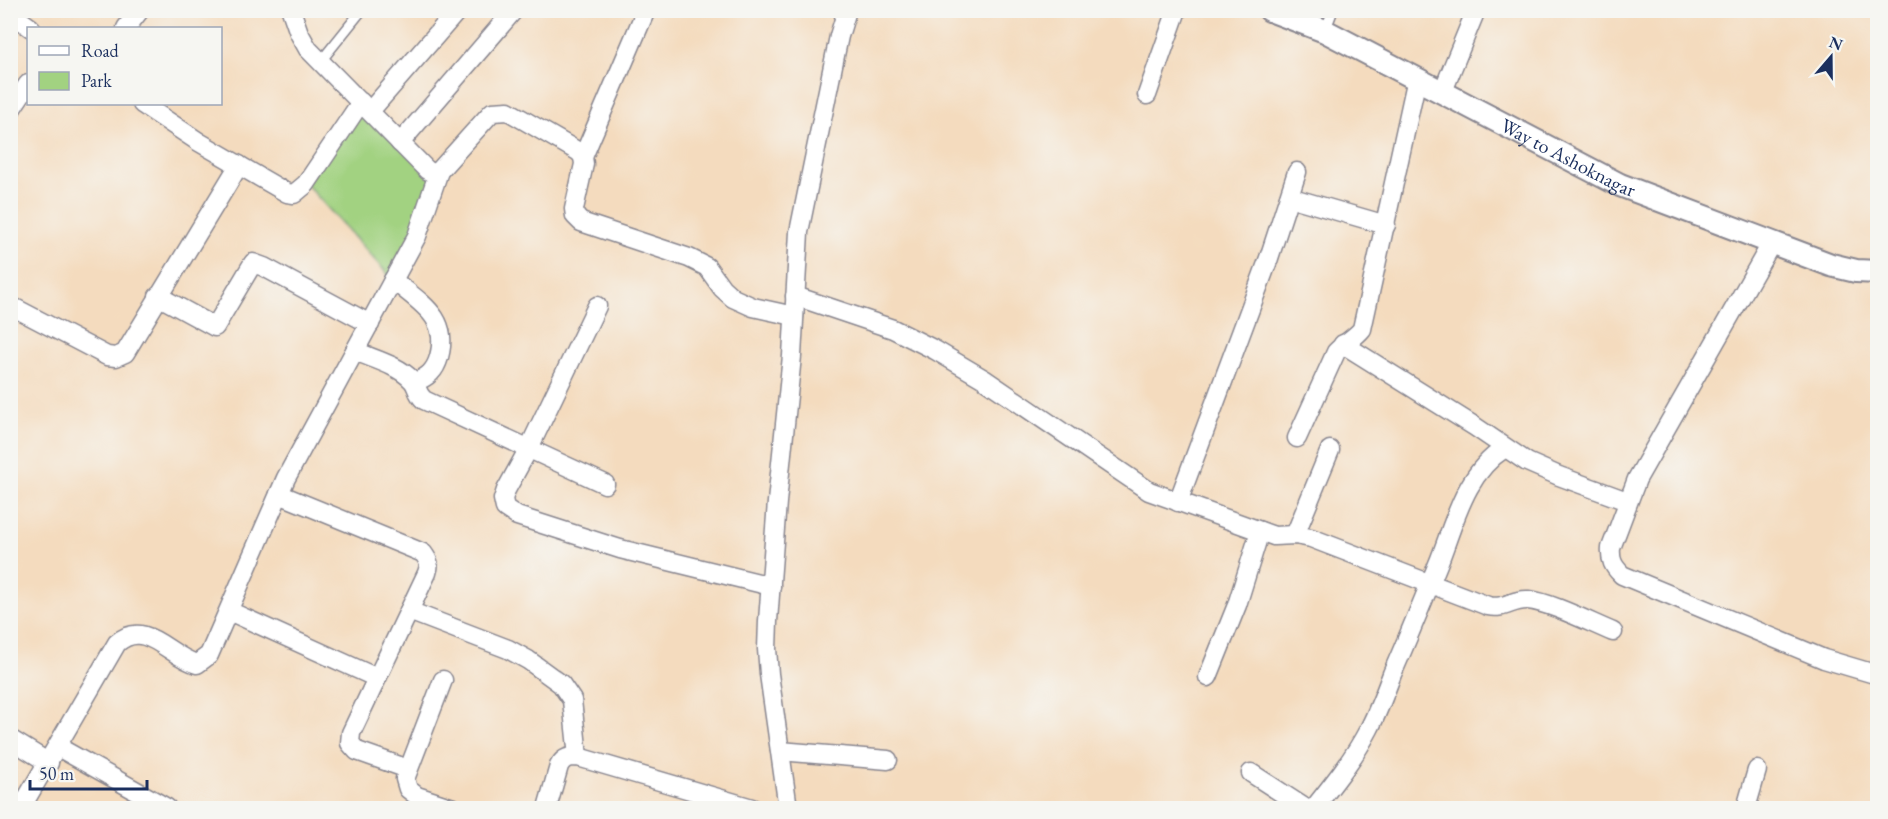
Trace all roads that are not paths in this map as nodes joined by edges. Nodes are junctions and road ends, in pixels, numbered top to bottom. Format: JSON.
{"nodes":[{"id":1,"x":140,"y":10,"type":"edge"},
{"id":2,"x":291,"y":10,"type":"edge"},
{"id":3,"x":362,"y":10,"type":"edge"},
{"id":4,"x":458,"y":10,"type":"edge"},
{"id":5,"x":514,"y":10,"type":"edge"},
{"id":6,"x":646,"y":10,"type":"edge"},
{"id":7,"x":847,"y":10,"type":"edge"},
{"id":8,"x":1177,"y":10,"type":"edge"},
{"id":9,"x":1270,"y":10,"type":"edge"},
{"id":10,"x":1476,"y":10,"type":"edge"},
{"id":11,"x":1329,"y":21,"type":"edge"},
{"id":12,"x":127,"y":27,"type":"edge"},
{"id":13,"x":321,"y":62,"type":"junction"},
{"id":14,"x":1417,"y":78,"type":"junction"},
{"id":15,"x":27,"y":86,"type":"edge"},
{"id":16,"x":1443,"y":91,"type":"junction"},
{"id":17,"x":1147,"y":95,"type":"dead end"},
{"id":18,"x":144,"y":105,"type":"edge"},
{"id":19,"x":365,"y":107,"type":"junction"},
{"id":20,"x":10,"y":111,"type":"edge"},
{"id":21,"x":400,"y":143,"type":"junction"},
{"id":22,"x":583,"y":157,"type":"junction"},
{"id":23,"x":239,"y":165,"type":"junction"},
{"id":24,"x":439,"y":171,"type":"junction"},
{"id":25,"x":1297,"y":172,"type":"dead end"},
{"id":26,"x":1289,"y":197,"type":"junction"},
{"id":27,"x":1386,"y":225,"type":"junction"},
{"id":28,"x":1771,"y":244,"type":"junction"},
{"id":29,"x":1878,"y":272,"type":"edge"},
{"id":30,"x":393,"y":280,"type":"junction"},
{"id":31,"x":159,"y":296,"type":"junction"},
{"id":32,"x":795,"y":296,"type":"junction"},
{"id":33,"x":597,"y":306,"type":"dead end"},
{"id":34,"x":10,"y":308,"type":"edge"},
{"id":35,"x":794,"y":316,"type":"junction"},
{"id":36,"x":370,"y":324,"type":"junction"},
{"id":37,"x":1343,"y":344,"type":"junction"},
{"id":38,"x":355,"y":351,"type":"junction"},
{"id":39,"x":415,"y":382,"type":"junction"},
{"id":40,"x":1297,"y":438,"type":"dead end"},
{"id":41,"x":529,"y":448,"type":"junction"},
{"id":42,"x":1505,"y":448,"type":"junction"},
{"id":43,"x":1330,"y":450,"type":"dead end"},
{"id":44,"x":605,"y":484,"type":"dead end"},
{"id":45,"x":279,"y":494,"type":"junction"},
{"id":46,"x":1628,"y":501,"type":"junction"},
{"id":47,"x":1178,"y":502,"type":"junction"},
{"id":48,"x":1260,"y":531,"type":"junction"},
{"id":49,"x":1295,"y":535,"type":"junction"},
{"id":50,"x":1430,"y":584,"type":"junction"},
{"id":51,"x":771,"y":586,"type":"junction"},
{"id":52,"x":229,"y":611,"type":"junction"},
{"id":53,"x":409,"y":611,"type":"junction"},
{"id":54,"x":1613,"y":632,"type":"dead end"},
{"id":55,"x":1878,"y":675,"type":"edge"},
{"id":56,"x":1208,"y":677,"type":"dead end"},
{"id":57,"x":377,"y":678,"type":"junction"},
{"id":58,"x":443,"y":680,"type":"dead end"},
{"id":59,"x":10,"y":740,"type":"edge"},
{"id":60,"x":58,"y":747,"type":"junction"},
{"id":61,"x":780,"y":751,"type":"junction"},
{"id":62,"x":578,"y":757,"type":"junction"},
{"id":63,"x":888,"y":760,"type":"dead end"},
{"id":64,"x":49,"y":763,"type":"junction"},
{"id":65,"x":408,"y":769,"type":"junction"},
{"id":66,"x":1757,"y":770,"type":"dead end"},
{"id":67,"x":1251,"y":773,"type":"dead end"},
{"id":68,"x":21,"y":808,"type":"edge"},
{"id":69,"x":167,"y":808,"type":"edge"},
{"id":70,"x":453,"y":808,"type":"edge"},
{"id":71,"x":547,"y":808,"type":"edge"},
{"id":72,"x":752,"y":808,"type":"edge"},
{"id":73,"x":790,"y":808,"type":"edge"},
{"id":74,"x":1305,"y":808,"type":"edge"},
{"id":75,"x":1314,"y":808,"type":"edge"},
{"id":76,"x":1746,"y":808,"type":"edge"}],
"edges":[{"from":1,"to":12,"type":"street"},
{"from":2,"to":13,"type":"street"},
{"from":3,"to":13,"type":"lane"},
{"from":4,"to":19,"type":"street"},
{"from":5,"to":21,"type":"street"},
{"from":6,"to":22,"type":"street"},
{"from":7,"to":32,"type":"street"},
{"from":8,"to":17,"type":"street"},
{"from":9,"to":11,"type":"street","name":"Way to Ashoknagar"},
{"from":10,"to":16,"type":"street"},
{"from":11,"to":14,"type":"street","name":"Way to Ashoknagar"},
{"from":13,"to":19,"type":"street"},
{"from":14,"to":16,"type":"street","name":"Way to Ashoknagar"},
{"from":14,"to":27,"type":"street"},
{"from":15,"to":20,"type":"street"},
{"from":16,"to":28,"type":"street","name":"Way to Ashoknagar"},
{"from":18,"to":23,"type":"street"},
{"from":19,"to":21,"type":"street"},
{"from":19,"to":23,"type":"street"},
{"from":21,"to":24,"type":"street"},
{"from":22,"to":24,"type":"street"},
{"from":22,"to":35,"type":"street"},
{"from":23,"to":31,"type":"street"},
{"from":24,"to":30,"type":"street"},
{"from":25,"to":26,"type":"street"},
{"from":26,"to":27,"type":"street"},
{"from":26,"to":47,"type":"street"},
{"from":27,"to":37,"type":"street"},
{"from":28,"to":29,"type":"street","name":"Way to Ashoknagar"},
{"from":28,"to":46,"type":"street"},
{"from":30,"to":36,"type":"street"},
{"from":30,"to":39,"type":"street"},
{"from":31,"to":34,"type":"street"},
{"from":31,"to":36,"type":"street"},
{"from":32,"to":35,"type":"street"},
{"from":32,"to":47,"type":"street"},
{"from":33,"to":41,"type":"street"},
{"from":35,"to":51,"type":"street"},
{"from":36,"to":38,"type":"street"},
{"from":37,"to":40,"type":"street"},
{"from":37,"to":42,"type":"street"},
{"from":38,"to":39,"type":"street"},
{"from":38,"to":45,"type":"street"},
{"from":39,"to":41,"type":"street"},
{"from":41,"to":44,"type":"street"},
{"from":41,"to":51,"type":"street"},
{"from":42,"to":46,"type":"street"},
{"from":42,"to":50,"type":"street"},
{"from":43,"to":49,"type":"street"},
{"from":45,"to":52,"type":"street"},
{"from":45,"to":53,"type":"street"},
{"from":46,"to":55,"type":"street"},
{"from":47,"to":48,"type":"street"},
{"from":48,"to":49,"type":"street"},
{"from":48,"to":56,"type":"street"},
{"from":49,"to":50,"type":"street"},
{"from":50,"to":54,"type":"street"},
{"from":50,"to":75,"type":"street"},
{"from":51,"to":61,"type":"street"},
{"from":52,"to":57,"type":"street"},
{"from":52,"to":60,"type":"street"},
{"from":53,"to":57,"type":"street"},
{"from":53,"to":62,"type":"street"},
{"from":57,"to":65,"type":"street"},
{"from":58,"to":65,"type":"street"},
{"from":59,"to":64,"type":"street"},
{"from":60,"to":64,"type":"street"},
{"from":60,"to":69,"type":"street"},
{"from":61,"to":63,"type":"street"},
{"from":61,"to":73,"type":"street"},
{"from":62,"to":71,"type":"street"},
{"from":62,"to":72,"type":"street"},
{"from":64,"to":68,"type":"street"},
{"from":65,"to":70,"type":"street"},
{"from":66,"to":76,"type":"street"},
{"from":67,"to":74,"type":"street"}]}
